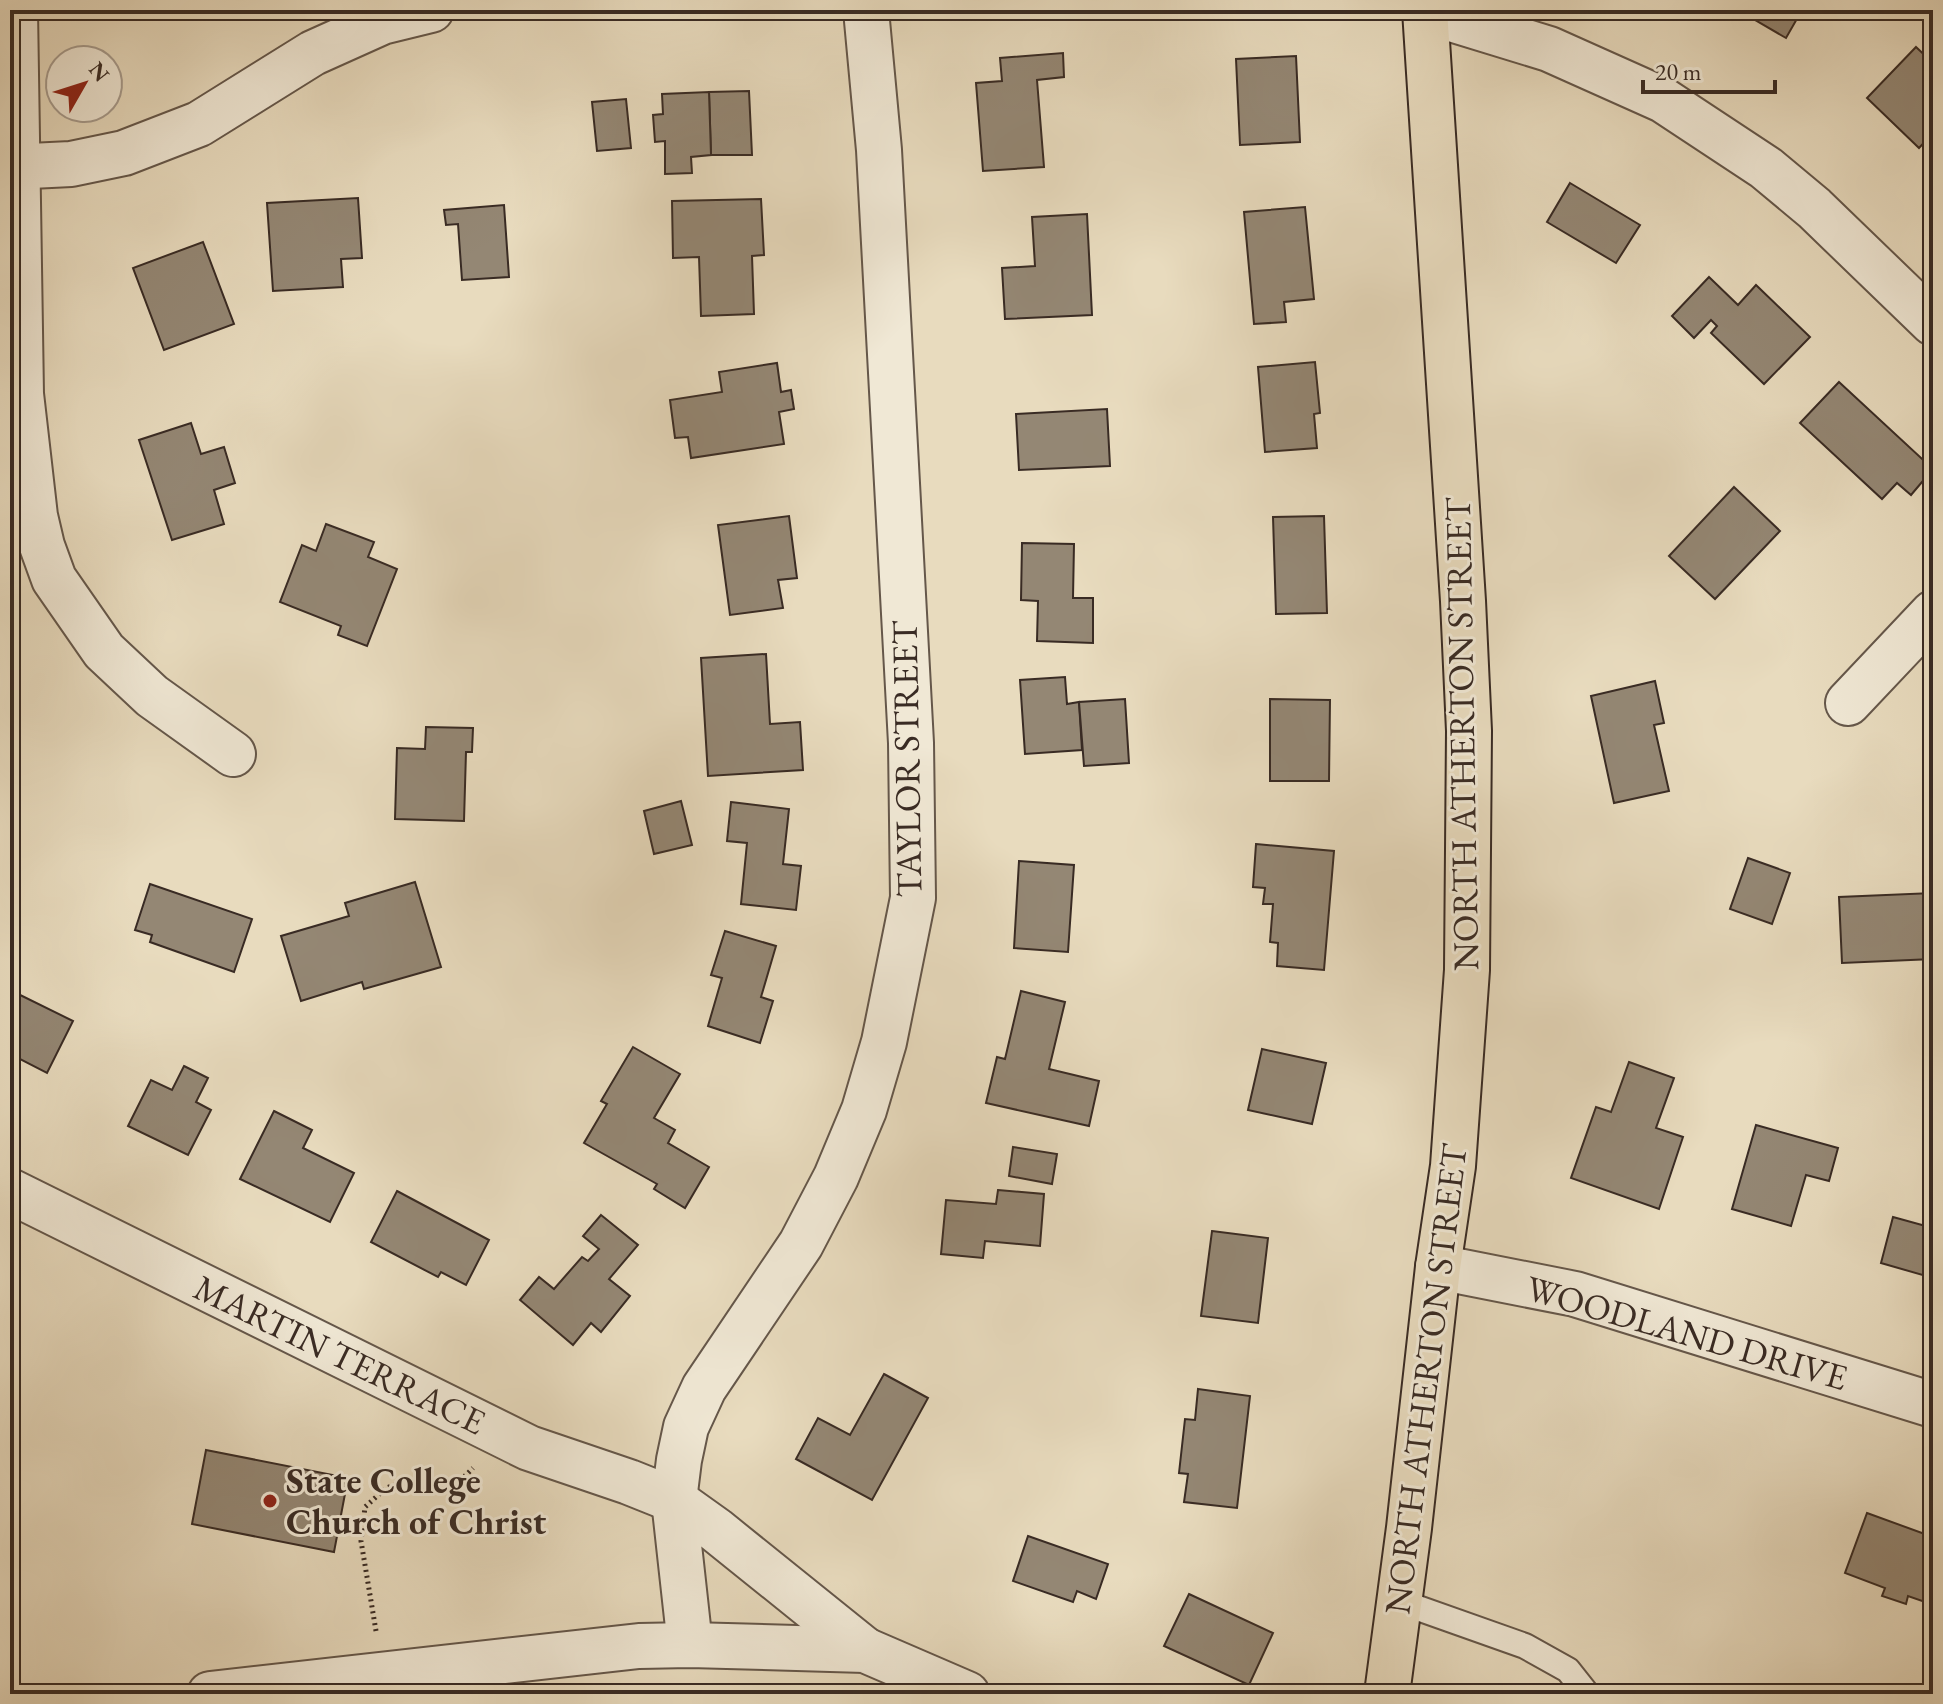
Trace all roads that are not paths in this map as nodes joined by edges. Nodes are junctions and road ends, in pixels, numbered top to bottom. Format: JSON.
{"nodes":[{"id":1,"x":15,"y":10,"type":"edge"},
{"id":2,"x":431,"y":10,"type":"edge"},
{"id":3,"x":866,"y":10,"type":"edge"},
{"id":4,"x":1425,"y":11,"type":"edge"},
{"id":5,"x":14,"y":167,"type":"edge"},
{"id":6,"x":1933,"y":323,"type":"edge"},
{"id":7,"x":1933,"y":613,"type":"edge"},
{"id":8,"x":1848,"y":703,"type":"dead end"},
{"id":9,"x":233,"y":754,"type":"dead end"},
{"id":10,"x":10,"y":1191,"type":"edge"},
{"id":11,"x":1438,"y":1267,"type":"junction"},
{"id":12,"x":1933,"y":1405,"type":"edge"},
{"id":13,"x":674,"y":1500,"type":"junction"},
{"id":14,"x":1398,"y":1601,"type":"junction"},
{"id":15,"x":690,"y":1645,"type":"junction"},
{"id":16,"x":865,"y":1650,"type":"junction"},
{"id":17,"x":210,"y":1694,"type":"edge"},
{"id":18,"x":967,"y":1694,"type":"edge"},
{"id":19,"x":1387,"y":1694,"type":"edge"},
{"id":20,"x":1587,"y":1694,"type":"edge"}],
"edges":[{"from":1,"to":5,"type":"street"},
{"from":2,"to":5,"type":"street"},
{"from":3,"to":13,"type":"street","name":"TAYLOR STREET"},
{"from":4,"to":6,"type":"street"},
{"from":4,"to":11,"type":"main road","name":"NORTH ATHERTON STREET"},
{"from":5,"to":9,"type":"street"},
{"from":7,"to":8,"type":"street"},
{"from":10,"to":13,"type":"street","name":"MARTIN TERRACE"},
{"from":11,"to":12,"type":"street","name":"WOODLAND DRIVE"},
{"from":11,"to":14,"type":"main road","name":"NORTH ATHERTON STREET"},
{"from":13,"to":15,"type":"street","name":"TAYLOR STREET"},
{"from":13,"to":16,"type":"street","name":"MARTIN TERRACE"},
{"from":14,"to":19,"type":"main road","name":"NORTH ATHERTON STREET"},
{"from":14,"to":20,"type":"lane"},
{"from":15,"to":16,"type":"street"},
{"from":15,"to":17,"type":"street"},
{"from":16,"to":18,"type":"street"}]}
